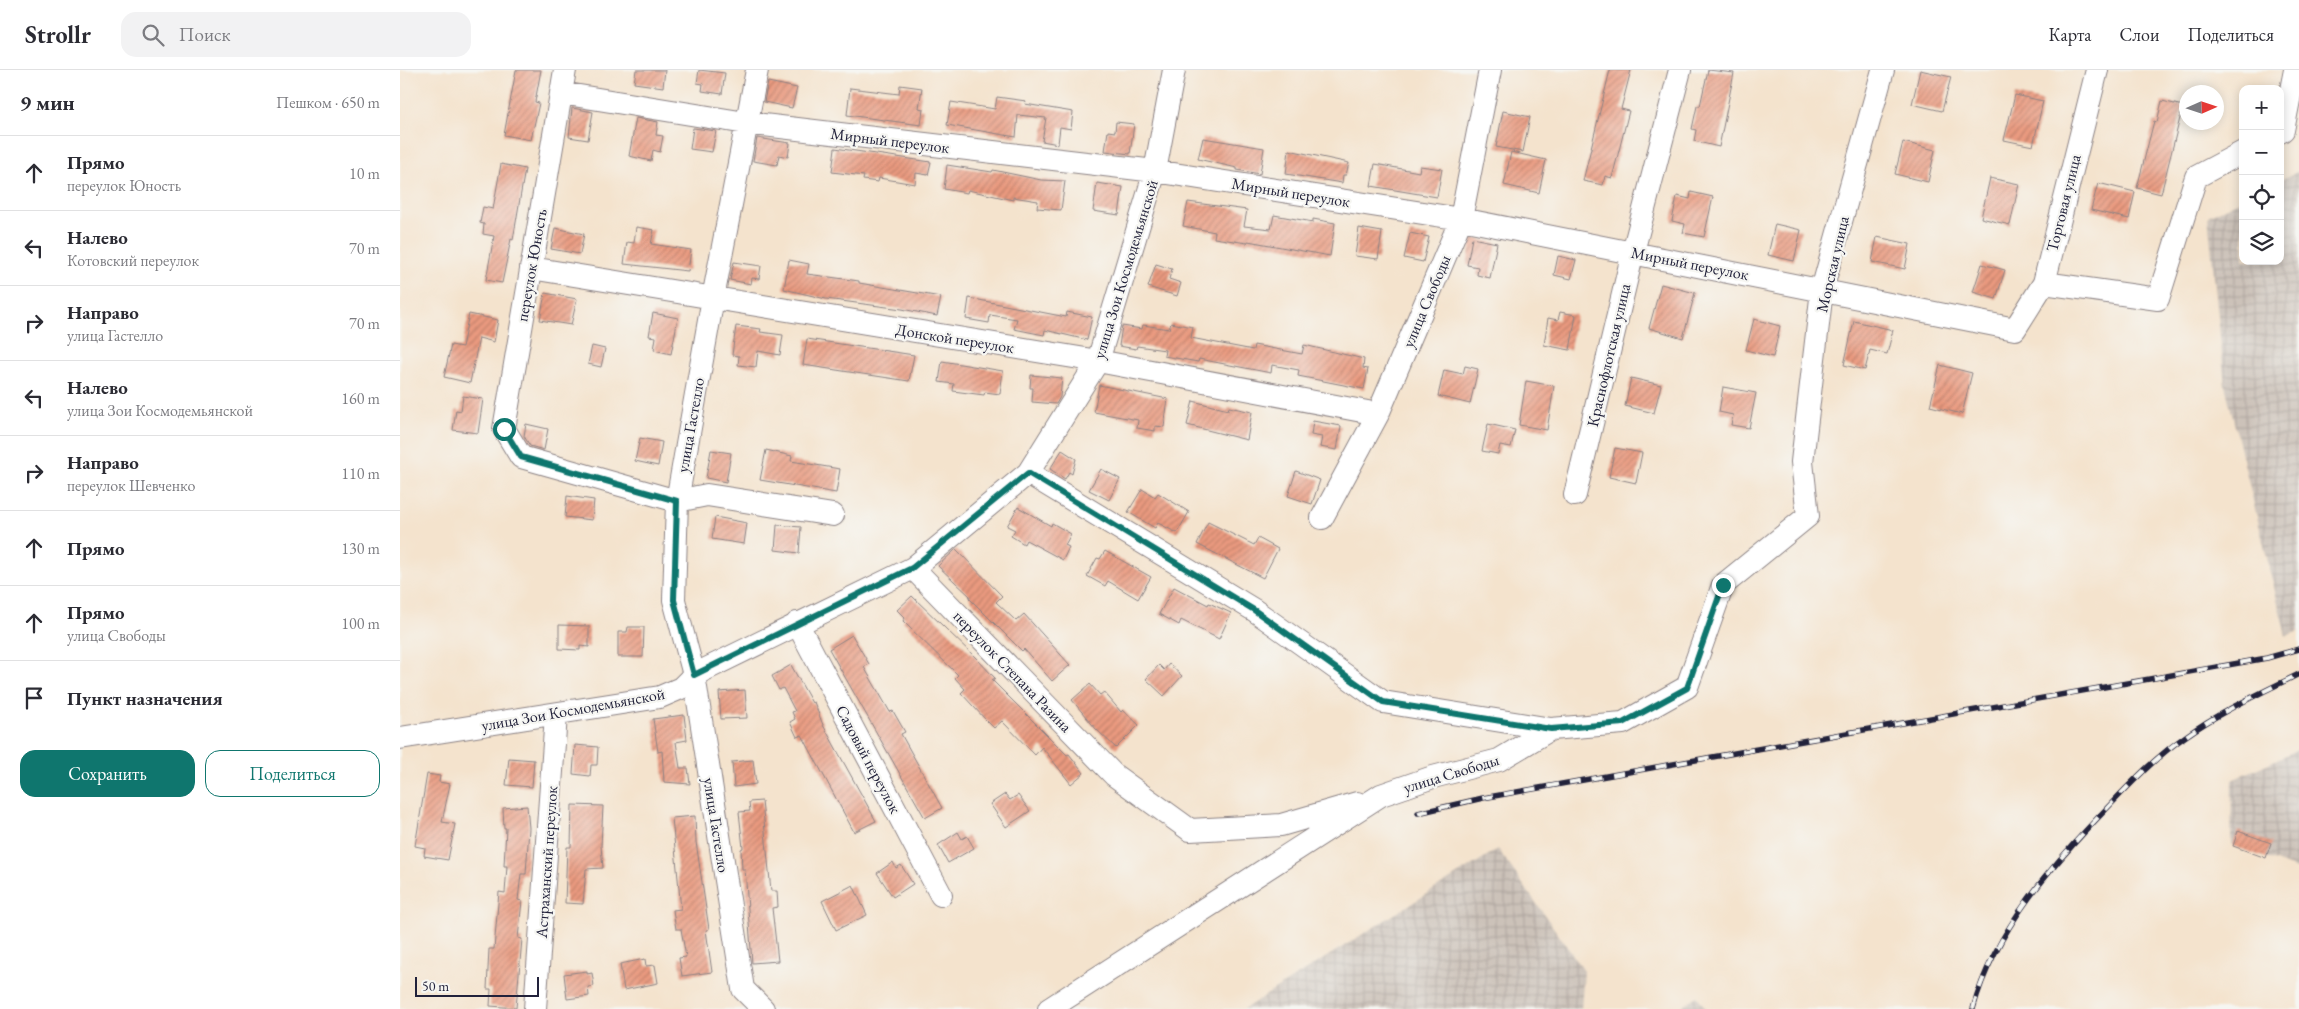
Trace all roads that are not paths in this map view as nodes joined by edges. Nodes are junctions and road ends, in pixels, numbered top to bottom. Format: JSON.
{"nodes":[{"id":1,"x":565,"y":70,"type":"edge"},
{"id":2,"x":757,"y":70,"type":"edge"},
{"id":3,"x":1174,"y":70,"type":"edge"},
{"id":4,"x":1490,"y":70,"type":"edge"},
{"id":5,"x":1680,"y":70,"type":"edge"},
{"id":6,"x":1883,"y":70,"type":"edge"},
{"id":7,"x":2096,"y":70,"type":"edge"},
{"id":8,"x":2295,"y":70,"type":"edge"},
{"id":9,"x":562,"y":93,"type":"junction"},
{"id":10,"x":746,"y":123,"type":"junction"},
{"id":11,"x":2283,"y":130,"type":"edge"},
{"id":12,"x":2239,"y":154,"type":"edge"},
{"id":13,"x":1155,"y":171,"type":"junction"},
{"id":14,"x":1461,"y":219,"type":"junction"},
{"id":15,"x":1633,"y":252,"type":"junction"},
{"id":16,"x":530,"y":268,"type":"junction"},
{"id":17,"x":2044,"y":283,"type":"junction"},
{"id":18,"x":1822,"y":290,"type":"junction"},
{"id":19,"x":713,"y":298,"type":"junction"},
{"id":20,"x":2015,"y":329,"type":"joint"},
{"id":21,"x":1098,"y":361,"type":"junction"},
{"id":22,"x":1378,"y":414,"type":"junction"},
{"id":23,"x":1802,"y":462,"type":"joint"},
{"id":24,"x":1028,"y":473,"type":"junction"},
{"id":25,"x":1575,"y":495,"type":"dead end"},
{"id":26,"x":677,"y":501,"type":"junction"},
{"id":27,"x":833,"y":515,"type":"dead end"},
{"id":28,"x":1322,"y":518,"type":"dead end"},
{"id":29,"x":912,"y":568,"type":"junction"},
{"id":30,"x":797,"y":623,"type":"junction"},
{"id":31,"x":694,"y":675,"type":"junction"},
{"id":32,"x":556,"y":715,"type":"junction"},
{"id":33,"x":1551,"y":729,"type":"junction"},
{"id":34,"x":400,"y":738,"type":"edge"},
{"id":35,"x":1382,"y":795,"type":"junction"},
{"id":36,"x":941,"y":895,"type":"dead end"},
{"id":37,"x":535,"y":1009,"type":"edge"},
{"id":38,"x":763,"y":1009,"type":"edge"},
{"id":39,"x":1049,"y":1009,"type":"edge"}],
"edges":[{"from":1,"to":9,"type":"street","name":"переулок Юность"},
{"from":2,"to":10,"type":"street","name":"улица Гастелло"},
{"from":3,"to":13,"type":"street","name":"улица Зои Космодемьянской"},
{"from":4,"to":14,"type":"street","name":"улица Свободы"},
{"from":5,"to":15,"type":"street","name":"Краснофлотская улица"},
{"from":6,"to":18,"type":"street","name":"Морская улица"},
{"from":7,"to":17,"type":"street","name":"Торговая улица"},
{"from":8,"to":11,"type":"street"},
{"from":9,"to":10,"type":"street","name":"Мирный переулок"},
{"from":9,"to":16,"type":"street","name":"переулок Юность"},
{"from":10,"to":13,"type":"street","name":"Мирный переулок"},
{"from":10,"to":19,"type":"street","name":"улица Гастелло"},
{"from":12,"to":17,"type":"street"},
{"from":13,"to":14,"type":"street","name":"Мирный переулок"},
{"from":13,"to":21,"type":"street","name":"улица Зои Космодемьянской"},
{"from":14,"to":15,"type":"street","name":"Мирный переулок"},
{"from":14,"to":22,"type":"street","name":"улица Свободы"},
{"from":15,"to":18,"type":"street","name":"Мирный переулок"},
{"from":15,"to":25,"type":"street","name":"Краснофлотская улица"},
{"from":16,"to":19,"type":"street","name":"Донской переулок"},
{"from":16,"to":26,"type":"street","name":"переулок Юность"},
{"from":17,"to":20,"type":"street","name":"Торговая улица"},
{"from":18,"to":20,"type":"street","name":"Мирный переулок"},
{"from":18,"to":23,"type":"street","name":"Морская улица"},
{"from":19,"to":21,"type":"street","name":"Донской переулок"},
{"from":19,"to":26,"type":"street","name":"улица Гастелло"},
{"from":21,"to":22,"type":"street","name":"Донской переулок"},
{"from":21,"to":24,"type":"street","name":"улица Зои Космодемьянской"},
{"from":22,"to":28,"type":"street","name":"улица Свободы"},
{"from":23,"to":33,"type":"street","name":"улица Свободы"},
{"from":24,"to":29,"type":"street","name":"улица Зои Космодемьянской"},
{"from":24,"to":33,"type":"street"},
{"from":26,"to":27,"type":"street"},
{"from":26,"to":31,"type":"street","name":"улица Гастелло"},
{"from":29,"to":30,"type":"street","name":"улица Зои Космодемьянской"},
{"from":29,"to":35,"type":"street","name":"переулок Степана Разина"},
{"from":30,"to":31,"type":"street","name":"улица Зои Космодемьянской"},
{"from":30,"to":36,"type":"street","name":"Садовый переулок"},
{"from":31,"to":32,"type":"street","name":"улица Зои Космодемьянской"},
{"from":31,"to":38,"type":"street","name":"улица Гастелло"},
{"from":32,"to":34,"type":"street","name":"улица Зои Космодемьянской"},
{"from":32,"to":37,"type":"street","name":"Астраханский переулок"},
{"from":33,"to":35,"type":"street","name":"улица Свободы"},
{"from":35,"to":39,"type":"street","name":"улица Свободы"}]}
